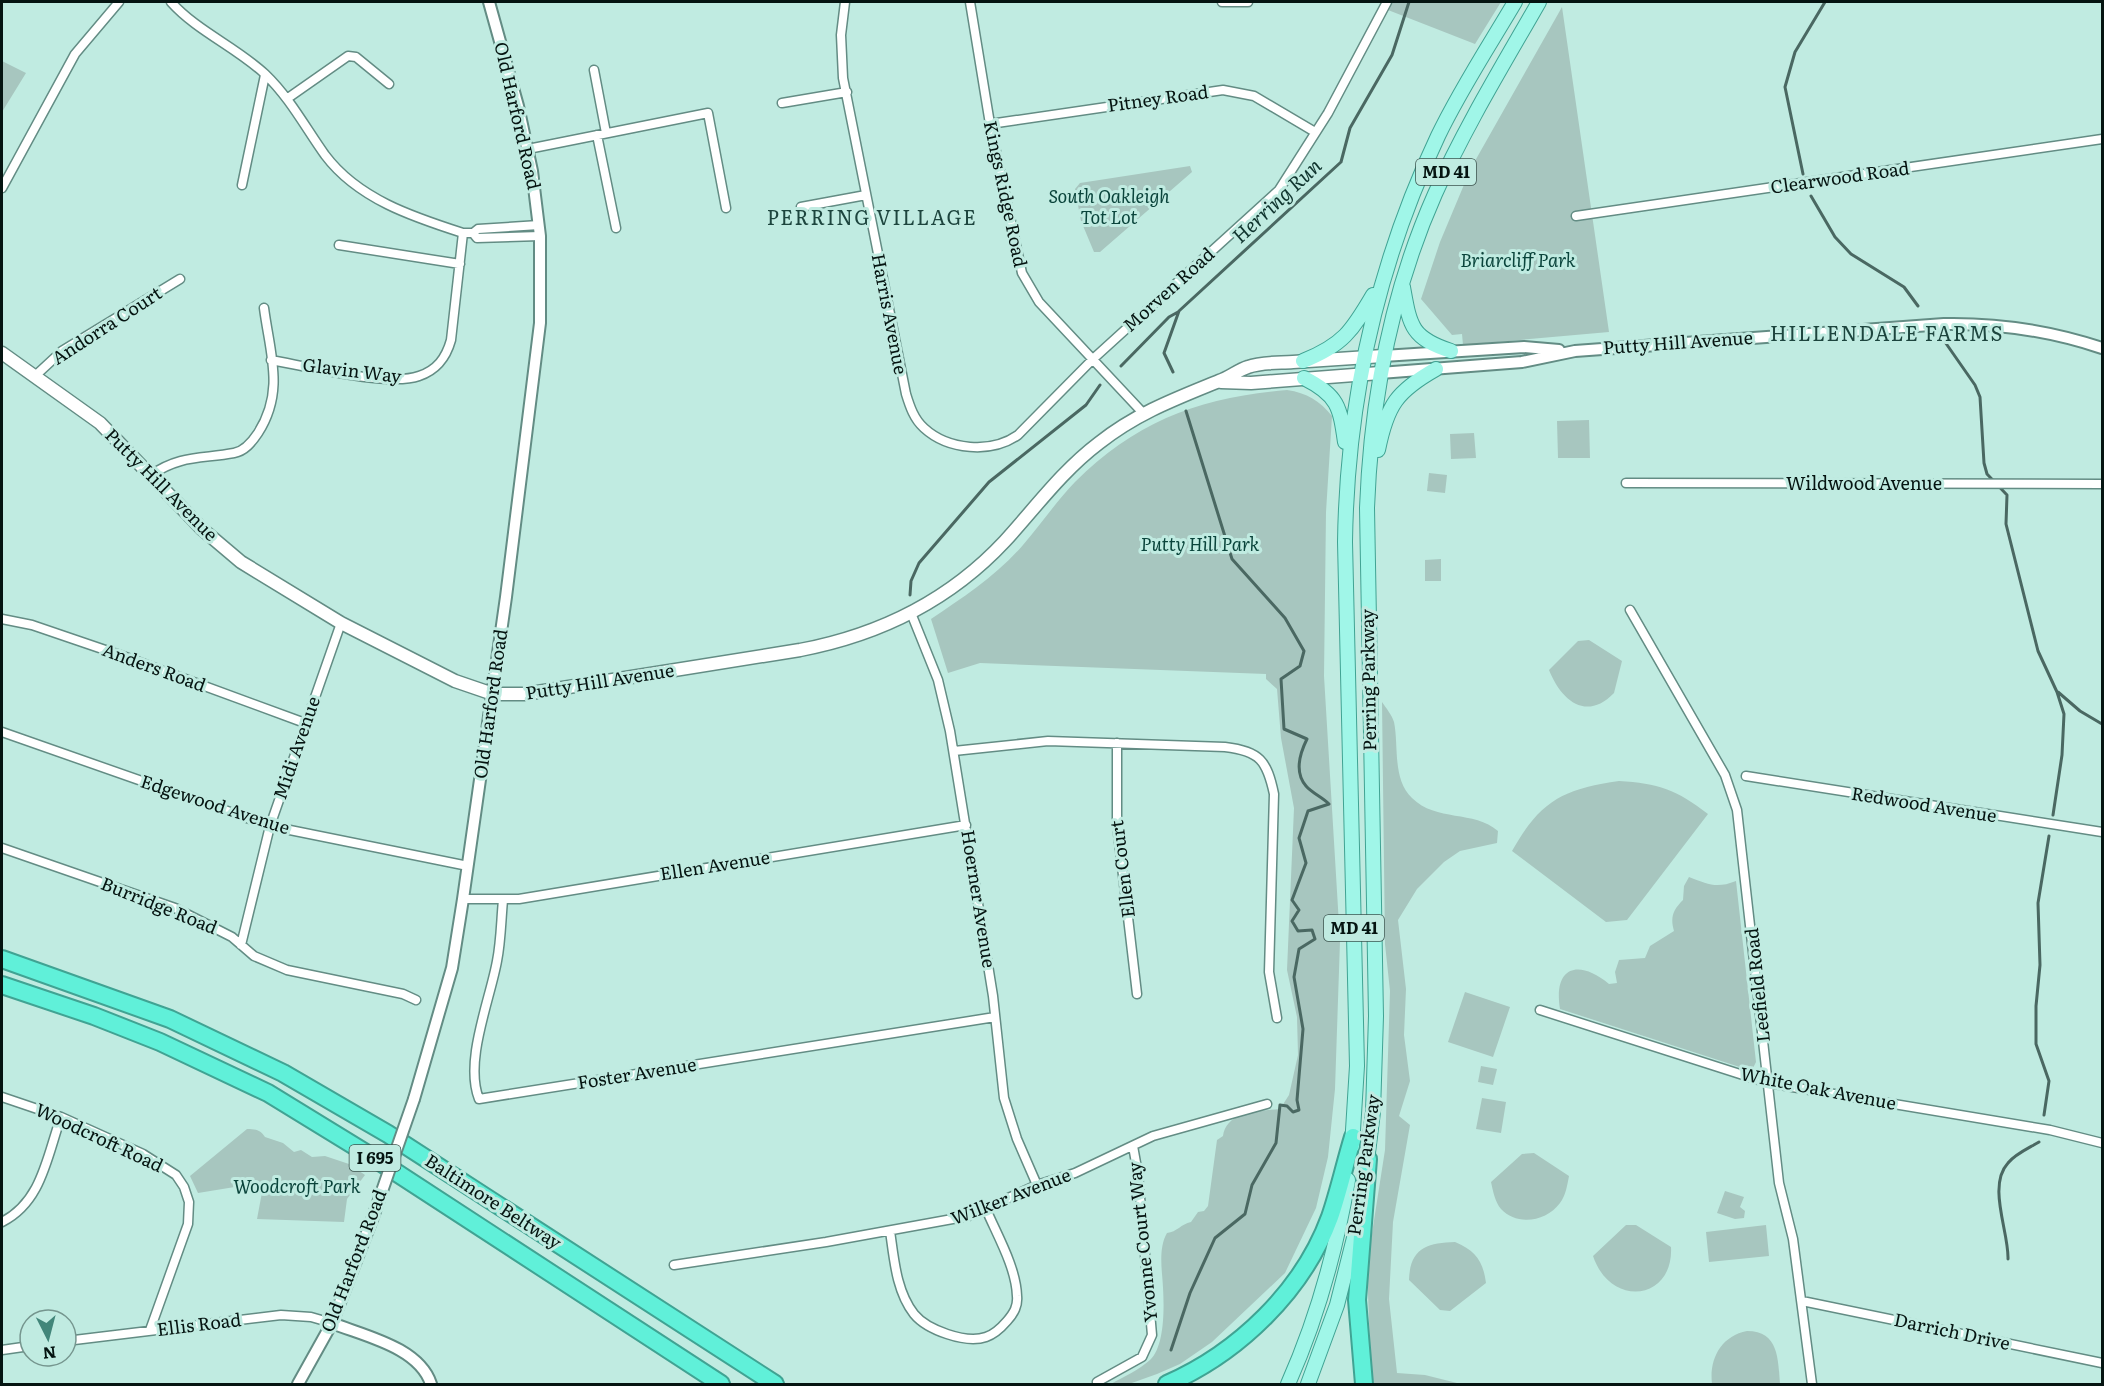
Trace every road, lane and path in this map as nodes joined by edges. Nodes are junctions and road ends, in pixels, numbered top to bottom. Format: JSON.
{"nodes":[{"id":1,"x":119,"y":2,"type":"edge"},
{"id":2,"x":171,"y":2,"type":"edge"},
{"id":3,"x":489,"y":2,"type":"edge"},
{"id":4,"x":845,"y":2,"type":"edge"},
{"id":5,"x":970,"y":2,"type":"edge"},
{"id":6,"x":1222,"y":2,"type":"edge"},
{"id":7,"x":1248,"y":2,"type":"edge"},
{"id":8,"x":1387,"y":2,"type":"edge"},
{"id":9,"x":1515,"y":2,"type":"edge"},
{"id":10,"x":1539,"y":2,"type":"edge"},
{"id":11,"x":594,"y":70,"type":"dead end"},
{"id":12,"x":266,"y":75,"type":"junction"},
{"id":13,"x":389,"y":84,"type":"dead end"},
{"id":14,"x":846,"y":92,"type":"junction"},
{"id":15,"x":288,"y":98,"type":"junction"},
{"id":16,"x":782,"y":104,"type":"dead end"},
{"id":17,"x":990,"y":124,"type":"junction"},
{"id":18,"x":1315,"y":132,"type":"junction"},
{"id":19,"x":602,"y":134,"type":"junction"},
{"id":20,"x":2103,"y":139,"type":"edge"},
{"id":21,"x":528,"y":149,"type":"junction"},
{"id":22,"x":242,"y":185,"type":"dead end"},
{"id":23,"x":2,"y":188,"type":"edge"},
{"id":24,"x":866,"y":195,"type":"junction"},
{"id":25,"x":801,"y":207,"type":"dead end"},
{"id":26,"x":726,"y":208,"type":"dead end"},
{"id":27,"x":1576,"y":216,"type":"dead end"},
{"id":28,"x":616,"y":228,"type":"dead end"},
{"id":29,"x":539,"y":230,"type":"junction"},
{"id":30,"x":462,"y":233,"type":"junction"},
{"id":31,"x":339,"y":245,"type":"dead end"},
{"id":32,"x":460,"y":264,"type":"junction"},
{"id":33,"x":1382,"y":277,"type":"junction"},
{"id":34,"x":180,"y":279,"type":"dead end"},
{"id":35,"x":1403,"y":284,"type":"junction"},
{"id":36,"x":264,"y":308,"type":"dead end"},
{"id":37,"x":2103,"y":348,"type":"edge"},
{"id":38,"x":1451,"y":351,"type":"junction"},
{"id":39,"x":1575,"y":351,"type":"junction"},
{"id":40,"x":2,"y":353,"type":"edge"},
{"id":41,"x":1383,"y":356,"type":"junction"},
{"id":42,"x":1363,"y":357,"type":"junction"},
{"id":43,"x":1093,"y":358,"type":"junction"},
{"id":44,"x":271,"y":360,"type":"junction"},
{"id":45,"x":1303,"y":361,"type":"junction"},
{"id":46,"x":1436,"y":369,"type":"junction"},
{"id":47,"x":1380,"y":373,"type":"junction"},
{"id":48,"x":1359,"y":374,"type":"junction"},
{"id":49,"x":35,"y":376,"type":"junction"},
{"id":50,"x":1304,"y":378,"type":"junction"},
{"id":51,"x":1220,"y":381,"type":"junction"},
{"id":52,"x":1143,"y":413,"type":"junction"},
{"id":53,"x":972,"y":447,"type":"joint"},
{"id":54,"x":1348,"y":462,"type":"junction"},
{"id":55,"x":151,"y":475,"type":"junction"},
{"id":56,"x":1626,"y":483,"type":"dead end"},
{"id":57,"x":2103,"y":484,"type":"edge"},
{"id":58,"x":1367,"y":508,"type":"junction"},
{"id":59,"x":1630,"y":610,"type":"dead end"},
{"id":60,"x":911,"y":613,"type":"junction"},
{"id":61,"x":2,"y":619,"type":"edge"},
{"id":62,"x":341,"y":623,"type":"junction"},
{"id":63,"x":493,"y":694,"type":"junction"},
{"id":64,"x":305,"y":723,"type":"junction"},
{"id":65,"x":2,"y":732,"type":"edge"},
{"id":66,"x":1117,"y":743,"type":"junction"},
{"id":67,"x":954,"y":751,"type":"junction"},
{"id":68,"x":1746,"y":776,"type":"dead end"},
{"id":69,"x":966,"y":825,"type":"junction"},
{"id":70,"x":270,"y":826,"type":"junction"},
{"id":71,"x":2103,"y":832,"type":"edge"},
{"id":72,"x":2,"y":848,"type":"edge"},
{"id":73,"x":468,"y":866,"type":"junction"},
{"id":74,"x":463,"y":899,"type":"junction"},
{"id":75,"x":503,"y":900,"type":"junction"},
{"id":76,"x":241,"y":945,"type":"junction"},
{"id":77,"x":2,"y":959,"type":"edge"},
{"id":78,"x":2,"y":985,"type":"edge"},
{"id":79,"x":1137,"y":994,"type":"dead end"},
{"id":80,"x":416,"y":1000,"type":"dead end"},
{"id":81,"x":1540,"y":1010,"type":"dead end"},
{"id":82,"x":995,"y":1017,"type":"junction"},
{"id":83,"x":1276,"y":1018,"type":"dead end"},
{"id":84,"x":1768,"y":1083,"type":"junction"},
{"id":85,"x":2,"y":1097,"type":"edge"},
{"id":86,"x":1268,"y":1104,"type":"dead end"},
{"id":87,"x":61,"y":1117,"type":"junction"},
{"id":88,"x":1353,"y":1137,"type":"junction"},
{"id":89,"x":2103,"y":1143,"type":"edge"},
{"id":90,"x":1132,"y":1146,"type":"junction"},
{"id":91,"x":1368,"y":1160,"type":"junction"},
{"id":92,"x":1037,"y":1185,"type":"junction"},
{"id":93,"x":987,"y":1209,"type":"junction"},
{"id":94,"x":2,"y":1222,"type":"edge"},
{"id":95,"x":890,"y":1231,"type":"junction"},
{"id":96,"x":674,"y":1265,"type":"dead end"},
{"id":97,"x":1802,"y":1301,"type":"junction"},
{"id":98,"x":332,"y":1323,"type":"junction"},
{"id":99,"x":150,"y":1330,"type":"junction"},
{"id":100,"x":78,"y":1339,"type":"edge"},
{"id":101,"x":18,"y":1348,"type":"edge"},
{"id":102,"x":2,"y":1350,"type":"edge"},
{"id":103,"x":731,"y":1356,"type":"junction"},
{"id":104,"x":2103,"y":1363,"type":"edge"},
{"id":105,"x":1097,"y":1382,"type":"dead end"},
{"id":106,"x":298,"y":1384,"type":"edge"},
{"id":107,"x":431,"y":1384,"type":"edge"},
{"id":108,"x":721,"y":1384,"type":"edge"},
{"id":109,"x":775,"y":1384,"type":"edge"},
{"id":110,"x":788,"y":1384,"type":"edge"},
{"id":111,"x":1167,"y":1384,"type":"edge"},
{"id":112,"x":1288,"y":1384,"type":"edge"},
{"id":113,"x":1308,"y":1384,"type":"edge"},
{"id":114,"x":1364,"y":1384,"type":"edge"},
{"id":115,"x":1812,"y":1384,"type":"edge"}],
"edges":[{"from":1,"to":23,"type":"street"},
{"from":2,"to":12,"type":"street"},
{"from":3,"to":21,"type":"street","name":"Old Harford Road"},
{"from":4,"to":14,"type":"street","name":"Harris Avenue"},
{"from":5,"to":17,"type":"street","name":"Kings Ridge Road"},
{"from":6,"to":7,"type":"street"},
{"from":8,"to":18,"type":"street","name":"Morven Road"},
{"from":9,"to":33,"type":"main road","name":"Perring Parkway","number":"MD 41"},
{"from":10,"to":35,"type":"main road","name":"Perring Parkway","number":"MD 41"},
{"from":11,"to":19,"type":"street"},
{"from":12,"to":15,"type":"street"},
{"from":12,"to":22,"type":"street"},
{"from":13,"to":15,"type":"street"},
{"from":14,"to":16,"type":"street"},
{"from":14,"to":24,"type":"street","name":"Harris Avenue"},
{"from":15,"to":30,"type":"street"},
{"from":17,"to":18,"type":"street","name":"Pitney Road"},
{"from":17,"to":43,"type":"street","name":"Kings Ridge Road"},
{"from":18,"to":43,"type":"street","name":"Morven Road"},
{"from":19,"to":21,"type":"street"},
{"from":19,"to":26,"type":"street"},
{"from":19,"to":28,"type":"street"},
{"from":20,"to":27,"type":"street","name":"Clearwood Road"},
{"from":21,"to":29,"type":"street","name":"Old Harford Road"},
{"from":24,"to":25,"type":"street"},
{"from":24,"to":53,"type":"street","name":"Harris Avenue"},
{"from":29,"to":30,"type":"street"},
{"from":29,"to":63,"type":"street","name":"Old Harford Road"},
{"from":30,"to":32,"type":"street","name":"Glavin Way"},
{"from":31,"to":32,"type":"street"},
{"from":32,"to":44,"type":"street","name":"Glavin Way"},
{"from":33,"to":42,"type":"main road","name":"Perring Parkway","number":"MD 41"},
{"from":33,"to":45,"type":"main road"},
{"from":34,"to":49,"type":"street","name":"Andorra Court"},
{"from":35,"to":38,"type":"main road"},
{"from":35,"to":41,"type":"main road","name":"Perring Parkway","number":"MD 41"},
{"from":36,"to":44,"type":"street"},
{"from":37,"to":39,"type":"street","name":"Putty Hill Avenue"},
{"from":38,"to":39,"type":"street","name":"Putty Hill Avenue"},
{"from":38,"to":41,"type":"street","name":"Putty Hill Avenue"},
{"from":39,"to":46,"type":"street","name":"Putty Hill Avenue"},
{"from":40,"to":49,"type":"main road","name":"Putty Hill Avenue"},
{"from":41,"to":42,"type":"main road","name":"Putty Hill Avenue"},
{"from":41,"to":47,"type":"main road","name":"Perring Parkway","number":"MD 41"},
{"from":42,"to":45,"type":"main road","name":"Putty Hill Avenue"},
{"from":42,"to":48,"type":"main road","name":"Perring Parkway","number":"MD 41"},
{"from":43,"to":52,"type":"street","name":"Kings Ridge Road"},
{"from":43,"to":53,"type":"street","name":"Morven Road"},
{"from":44,"to":55,"type":"street"},
{"from":45,"to":51,"type":"main road","name":"Putty Hill Avenue"},
{"from":46,"to":47,"type":"street","name":"Putty Hill Avenue"},
{"from":46,"to":58,"type":"main road"},
{"from":47,"to":48,"type":"main road","name":"Putty Hill Avenue"},
{"from":47,"to":58,"type":"main road","name":"Perring Parkway","number":"MD 41"},
{"from":48,"to":50,"type":"main road","name":"Putty Hill Avenue"},
{"from":48,"to":54,"type":"main road","name":"Perring Parkway","number":"MD 41"},
{"from":49,"to":55,"type":"main road","name":"Putty Hill Avenue"},
{"from":50,"to":51,"type":"main road","name":"Putty Hill Avenue"},
{"from":50,"to":54,"type":"main road"},
{"from":51,"to":52,"type":"main road","name":"Putty Hill Avenue"},
{"from":52,"to":60,"type":"main road","name":"Putty Hill Avenue"},
{"from":54,"to":88,"type":"main road","name":"Perring Parkway","number":"MD 41"},
{"from":55,"to":62,"type":"main road","name":"Putty Hill Avenue"},
{"from":56,"to":57,"type":"street","name":"Wildwood Avenue"},
{"from":58,"to":91,"type":"main road","name":"Perring Parkway","number":"MD 41"},
{"from":59,"to":84,"type":"street","name":"Leefield Road"},
{"from":60,"to":63,"type":"main road","name":"Putty Hill Avenue"},
{"from":60,"to":67,"type":"street","name":"Hoerner Avenue"},
{"from":61,"to":64,"type":"street","name":"Anders Road"},
{"from":62,"to":63,"type":"main road","name":"Putty Hill Avenue"},
{"from":62,"to":64,"type":"street","name":"Midi Avenue"},
{"from":63,"to":73,"type":"street","name":"Old Harford Road"},
{"from":64,"to":70,"type":"street","name":"Midi Avenue"},
{"from":65,"to":70,"type":"street","name":"Edgewood Avenue"},
{"from":66,"to":67,"type":"street"},
{"from":66,"to":79,"type":"street","name":"Ellen Court"},
{"from":66,"to":83,"type":"street"},
{"from":67,"to":69,"type":"street","name":"Hoerner Avenue"},
{"from":68,"to":71,"type":"street","name":"Redwood Avenue"},
{"from":69,"to":75,"type":"street","name":"Ellen Avenue"},
{"from":69,"to":82,"type":"street","name":"Hoerner Avenue"},
{"from":70,"to":73,"type":"street","name":"Edgewood Avenue"},
{"from":70,"to":76,"type":"street","name":"Midi Avenue"},
{"from":72,"to":76,"type":"street","name":"Burridge Road"},
{"from":73,"to":74,"type":"street","name":"Old Harford Road"},
{"from":74,"to":75,"type":"street","name":"Ellen Avenue"},
{"from":74,"to":98,"type":"street","name":"Old Harford Road","bridge":true},
{"from":75,"to":82,"type":"street","name":"Foster Avenue"},
{"from":76,"to":80,"type":"street","name":"Burridge Road"},
{"from":77,"to":103,"type":"highway","name":"Baltimore Beltway","number":"I 695"},
{"from":78,"to":108,"type":"highway","name":"Baltimore Beltway","number":"I 695"},
{"from":81,"to":84,"type":"street","name":"White Oak Avenue"},
{"from":82,"to":92,"type":"street","name":"Hoerner Avenue"},
{"from":84,"to":89,"type":"street","name":"White Oak Avenue"},
{"from":84,"to":97,"type":"street","name":"Leefield Road"},
{"from":85,"to":87,"type":"street","name":"Woodcroft Road"},
{"from":86,"to":90,"type":"street","name":"Wilker Avenue"},
{"from":87,"to":94,"type":"street"},
{"from":87,"to":99,"type":"street","name":"Woodcroft Road"},
{"from":88,"to":111,"type":"highway"},
{"from":88,"to":112,"type":"main road","name":"Perring Parkway","number":"MD 41"},
{"from":90,"to":92,"type":"street","name":"Wilker Avenue"},
{"from":90,"to":105,"type":"street","name":"Yvonne Court Way"},
{"from":91,"to":113,"type":"main road","name":"Perring Parkway","number":"MD 41"},
{"from":91,"to":114,"type":"highway"},
{"from":92,"to":93,"type":"street","name":"Wilker Avenue"},
{"from":93,"to":95,"type":"street","name":"Wilker Avenue"},
{"from":93,"to":95,"type":"street"},
{"from":95,"to":96,"type":"street","name":"Wilker Avenue"},
{"from":97,"to":104,"type":"street","name":"Darrich Drive"},
{"from":97,"to":115,"type":"street","name":"Leefield Road"},
{"from":98,"to":99,"type":"street","name":"Ellis Road"},
{"from":98,"to":106,"type":"street","name":"Old Harford Road"},
{"from":98,"to":107,"type":"street"},
{"from":99,"to":100,"type":"street","name":"Ellis Road"},
{"from":101,"to":102,"type":"street"},
{"from":103,"to":109,"type":"highway","name":"Baltimore Beltway","number":"I 695"},
{"from":103,"to":110,"type":"highway"}]}
